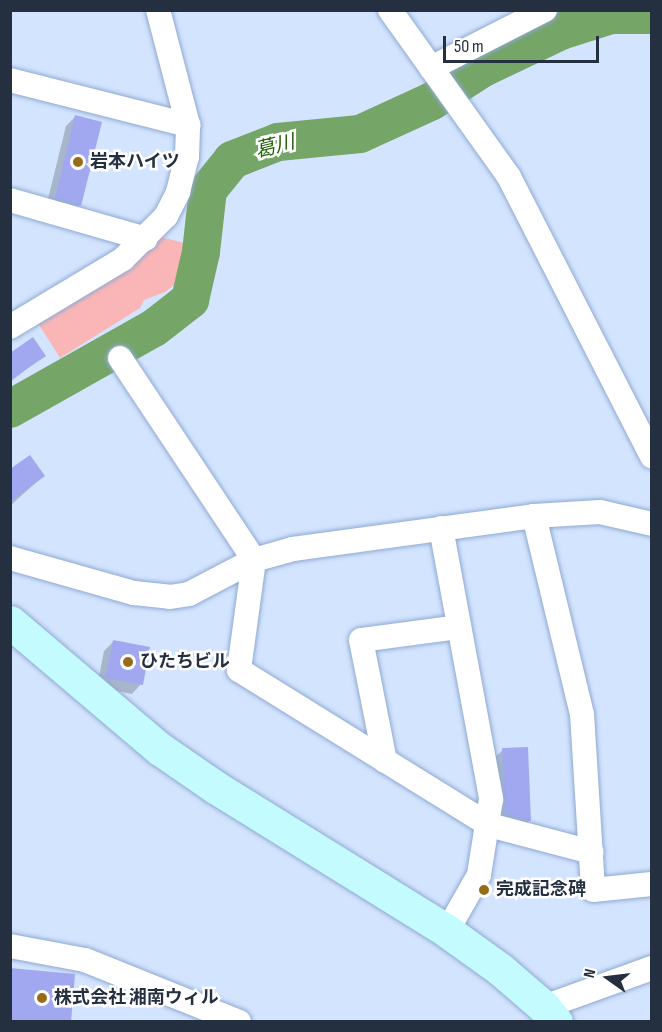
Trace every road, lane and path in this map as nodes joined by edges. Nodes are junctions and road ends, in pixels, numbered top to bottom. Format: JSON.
{"nodes":[{"id":1,"x":158,"y":10,"type":"edge"},
{"id":2,"x":390,"y":10,"type":"edge"},
{"id":3,"x":545,"y":10,"type":"edge"},
{"id":4,"x":430,"y":68,"type":"junction"},
{"id":5,"x":10,"y":80,"type":"edge"},
{"id":6,"x":188,"y":125,"type":"junction"},
{"id":7,"x":10,"y":200,"type":"edge"},
{"id":8,"x":146,"y":239,"type":"junction"},
{"id":9,"x":10,"y":303,"type":"edge"},
{"id":10,"x":36,"y":310,"type":"junction"},
{"id":11,"x":10,"y":327,"type":"edge"},
{"id":12,"x":120,"y":358,"type":"dead end"},
{"id":13,"x":651,"y":456,"type":"edge"},
{"id":14,"x":534,"y":516,"type":"junction"},
{"id":15,"x":651,"y":524,"type":"edge"},
{"id":16,"x":441,"y":528,"type":"junction"},
{"id":17,"x":10,"y":558,"type":"edge"},
{"id":18,"x":254,"y":560,"type":"junction"},
{"id":19,"x":10,"y":622,"type":"edge"},
{"id":20,"x":459,"y":627,"type":"junction"},
{"id":21,"x":385,"y":761,"type":"junction"},
{"id":22,"x":489,"y":825,"type":"junction"},
{"id":23,"x":591,"y":852,"type":"junction"},
{"id":24,"x":651,"y":884,"type":"edge"},
{"id":25,"x":447,"y":931,"type":"junction"},
{"id":26,"x":10,"y":946,"type":"edge"},
{"id":27,"x":651,"y":968,"type":"edge"},
{"id":28,"x":550,"y":1014,"type":"edge"},
{"id":29,"x":239,"y":1022,"type":"edge"}],
"edges":[{"from":1,"to":6,"type":"street"},
{"from":2,"to":4,"type":"street"},
{"from":3,"to":4,"type":"street"},
{"from":4,"to":13,"type":"street"},
{"from":5,"to":6,"type":"street"},
{"from":6,"to":8,"type":"street"},
{"from":7,"to":8,"type":"street"},
{"from":8,"to":10,"type":"street"},
{"from":9,"to":10,"type":"street"},
{"from":10,"to":11,"type":"street"},
{"from":12,"to":18,"type":"street"},
{"from":14,"to":15,"type":"street"},
{"from":14,"to":16,"type":"street"},
{"from":14,"to":23,"type":"street"},
{"from":16,"to":18,"type":"street"},
{"from":16,"to":20,"type":"street"},
{"from":17,"to":18,"type":"street"},
{"from":18,"to":21,"type":"street"},
{"from":19,"to":25,"type":"street"},
{"from":20,"to":21,"type":"street"},
{"from":20,"to":22,"type":"street"},
{"from":21,"to":22,"type":"street"},
{"from":22,"to":23,"type":"street"},
{"from":22,"to":25,"type":"street"},
{"from":23,"to":24,"type":"street"},
{"from":25,"to":28,"type":"street"},
{"from":26,"to":29,"type":"street"},
{"from":27,"to":28,"type":"street"}]}
